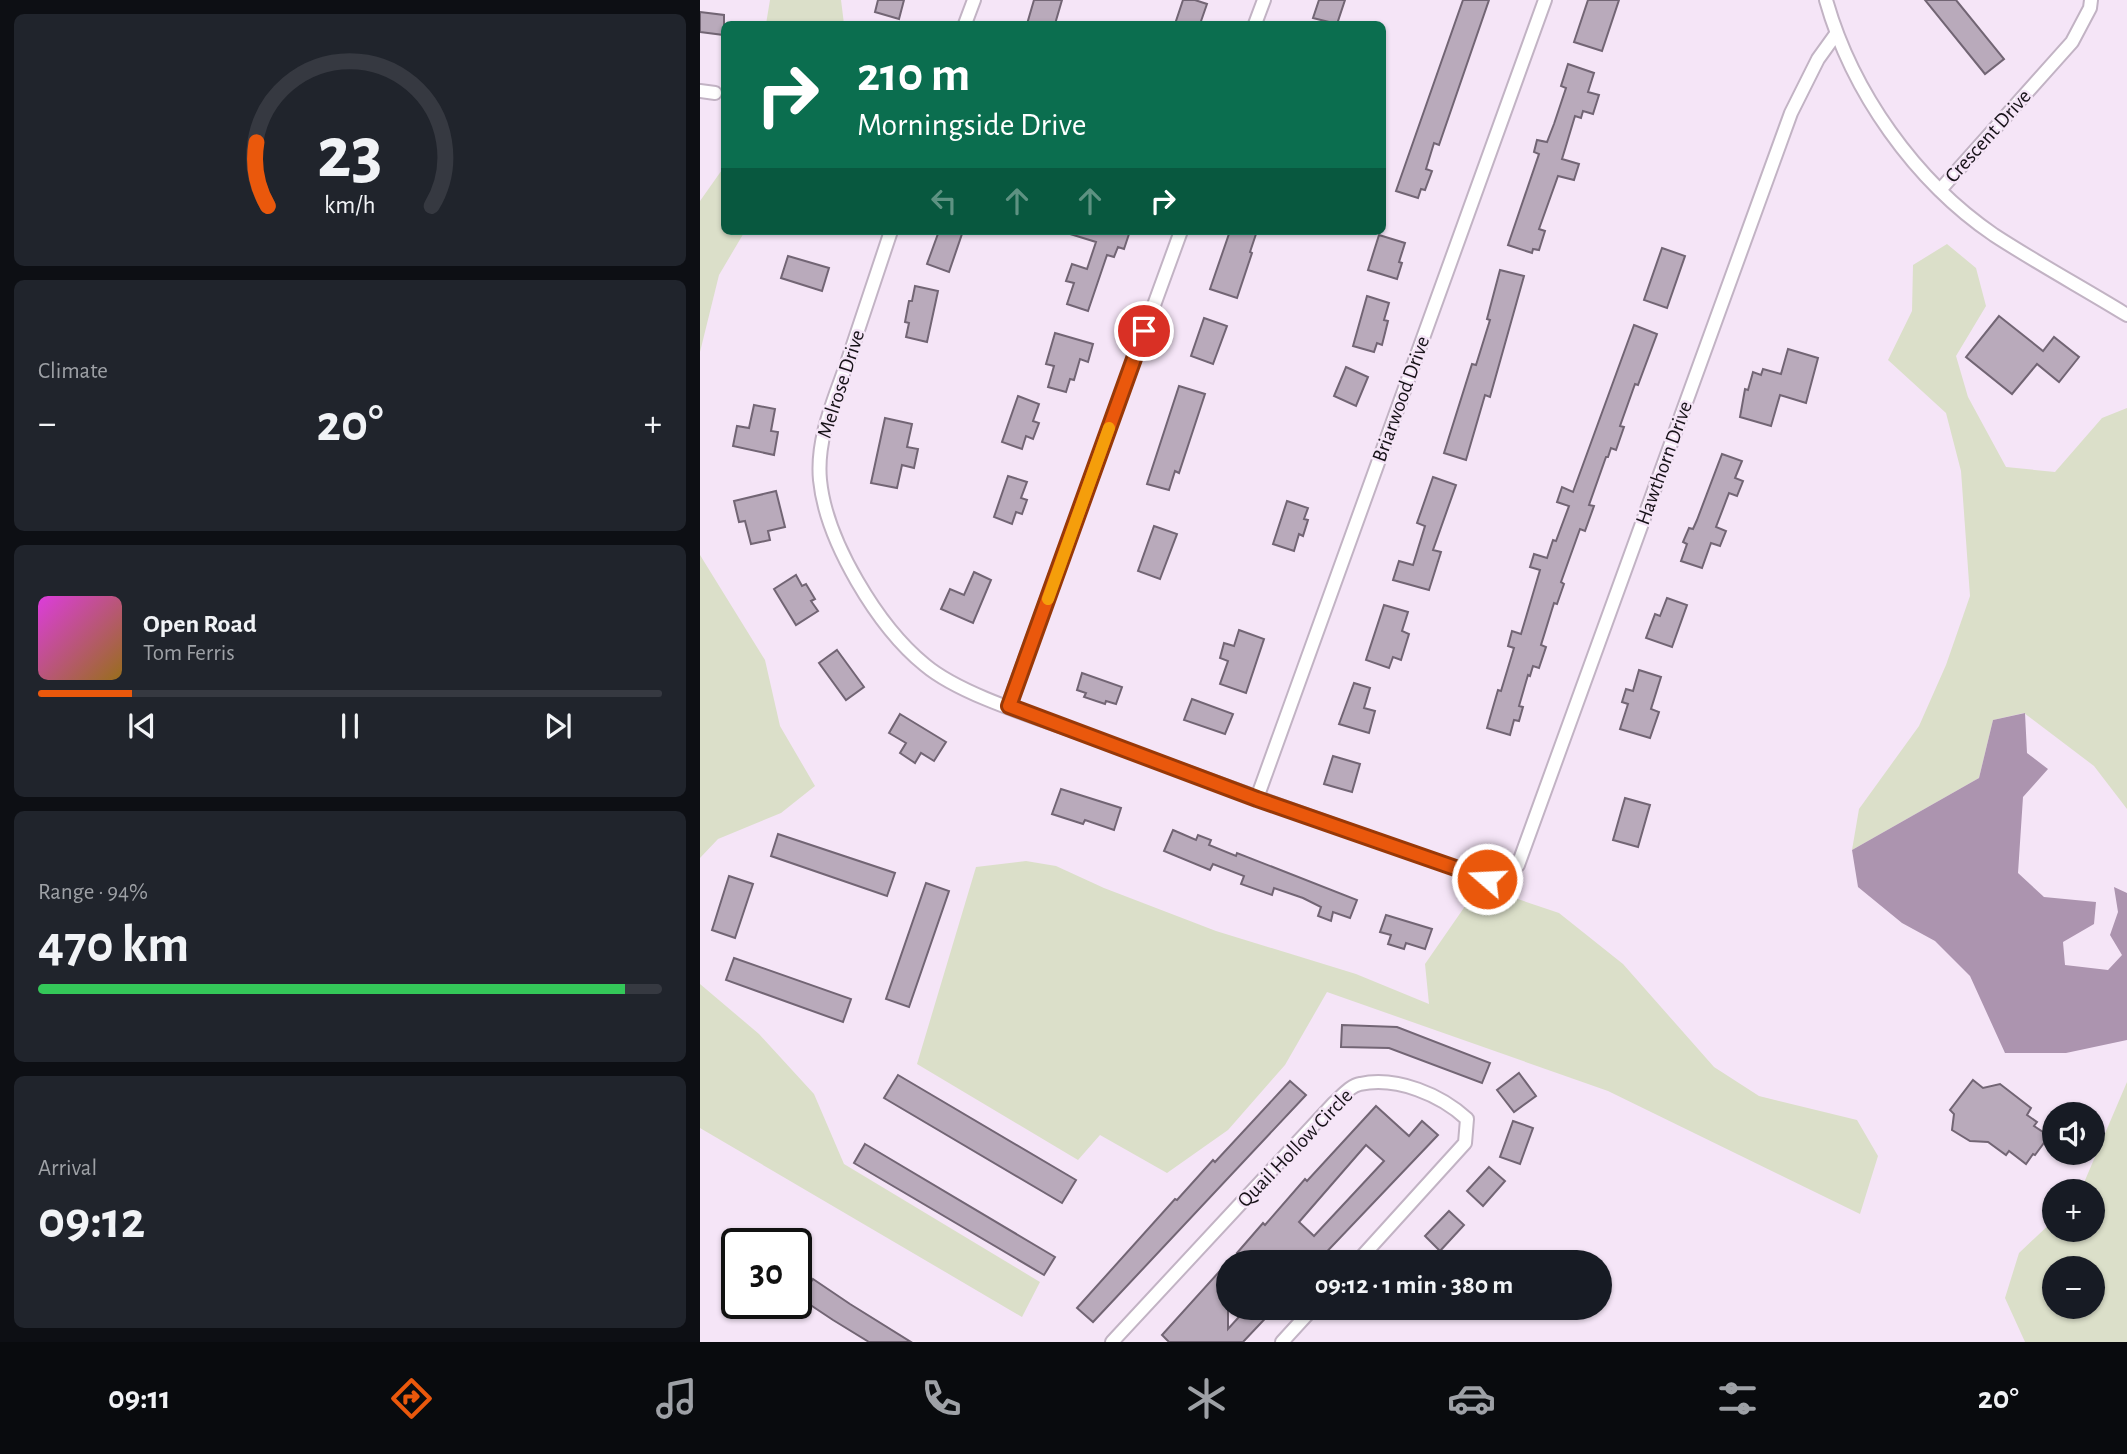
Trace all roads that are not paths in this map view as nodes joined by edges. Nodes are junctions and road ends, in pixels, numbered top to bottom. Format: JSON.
{"nodes":[{"id":1,"x":974,"y":0,"type":"edge"},
{"id":2,"x":1264,"y":0,"type":"edge"},
{"id":3,"x":1545,"y":0,"type":"edge"},
{"id":4,"x":1826,"y":0,"type":"edge"},
{"id":5,"x":2091,"y":0,"type":"edge"},
{"id":6,"x":966,"y":21,"type":"edge"},
{"id":7,"x":1256,"y":21,"type":"edge"},
{"id":8,"x":1836,"y":34,"type":"junction"},
{"id":9,"x":700,"y":91,"type":"edge"},
{"id":10,"x":715,"y":93,"type":"dead end"},
{"id":11,"x":1940,"y":190,"type":"junction"},
{"id":12,"x":890,"y":235,"type":"edge"},
{"id":13,"x":1180,"y":235,"type":"edge"},
{"id":14,"x":2127,"y":315,"type":"edge"},
{"id":15,"x":1009,"y":706,"type":"junction"},
{"id":16,"x":1257,"y":799,"type":"junction"},
{"id":17,"x":1487,"y":879,"type":"joint"},
{"id":18,"x":1368,"y":1250,"type":"edge"},
{"id":19,"x":1302,"y":1320,"type":"edge"},
{"id":20,"x":1112,"y":1342,"type":"edge"},
{"id":21,"x":1282,"y":1342,"type":"edge"}],
"edges":[{"from":1,"to":6,"type":"street"},
{"from":2,"to":7,"type":"street"},
{"from":3,"to":16,"type":"street","name":"Briarwood Drive"},
{"from":4,"to":8,"type":"street"},
{"from":5,"to":11,"type":"street","name":"Crescent Drive"},
{"from":8,"to":11,"type":"street"},
{"from":8,"to":17,"type":"street","name":"Hawthorn Drive"},
{"from":9,"to":10,"type":"street"},
{"from":11,"to":14,"type":"street","name":"Crescent Drive"},
{"from":12,"to":15,"type":"street","name":"Melrose Drive"},
{"from":13,"to":15,"type":"street"},
{"from":15,"to":16,"type":"street","name":"Melrose Drive"},
{"from":16,"to":17,"type":"street","name":"Melrose Drive"},
{"from":18,"to":20,"type":"street","name":"Quail Hollow Circle"},
{"from":19,"to":21,"type":"street"}]}
